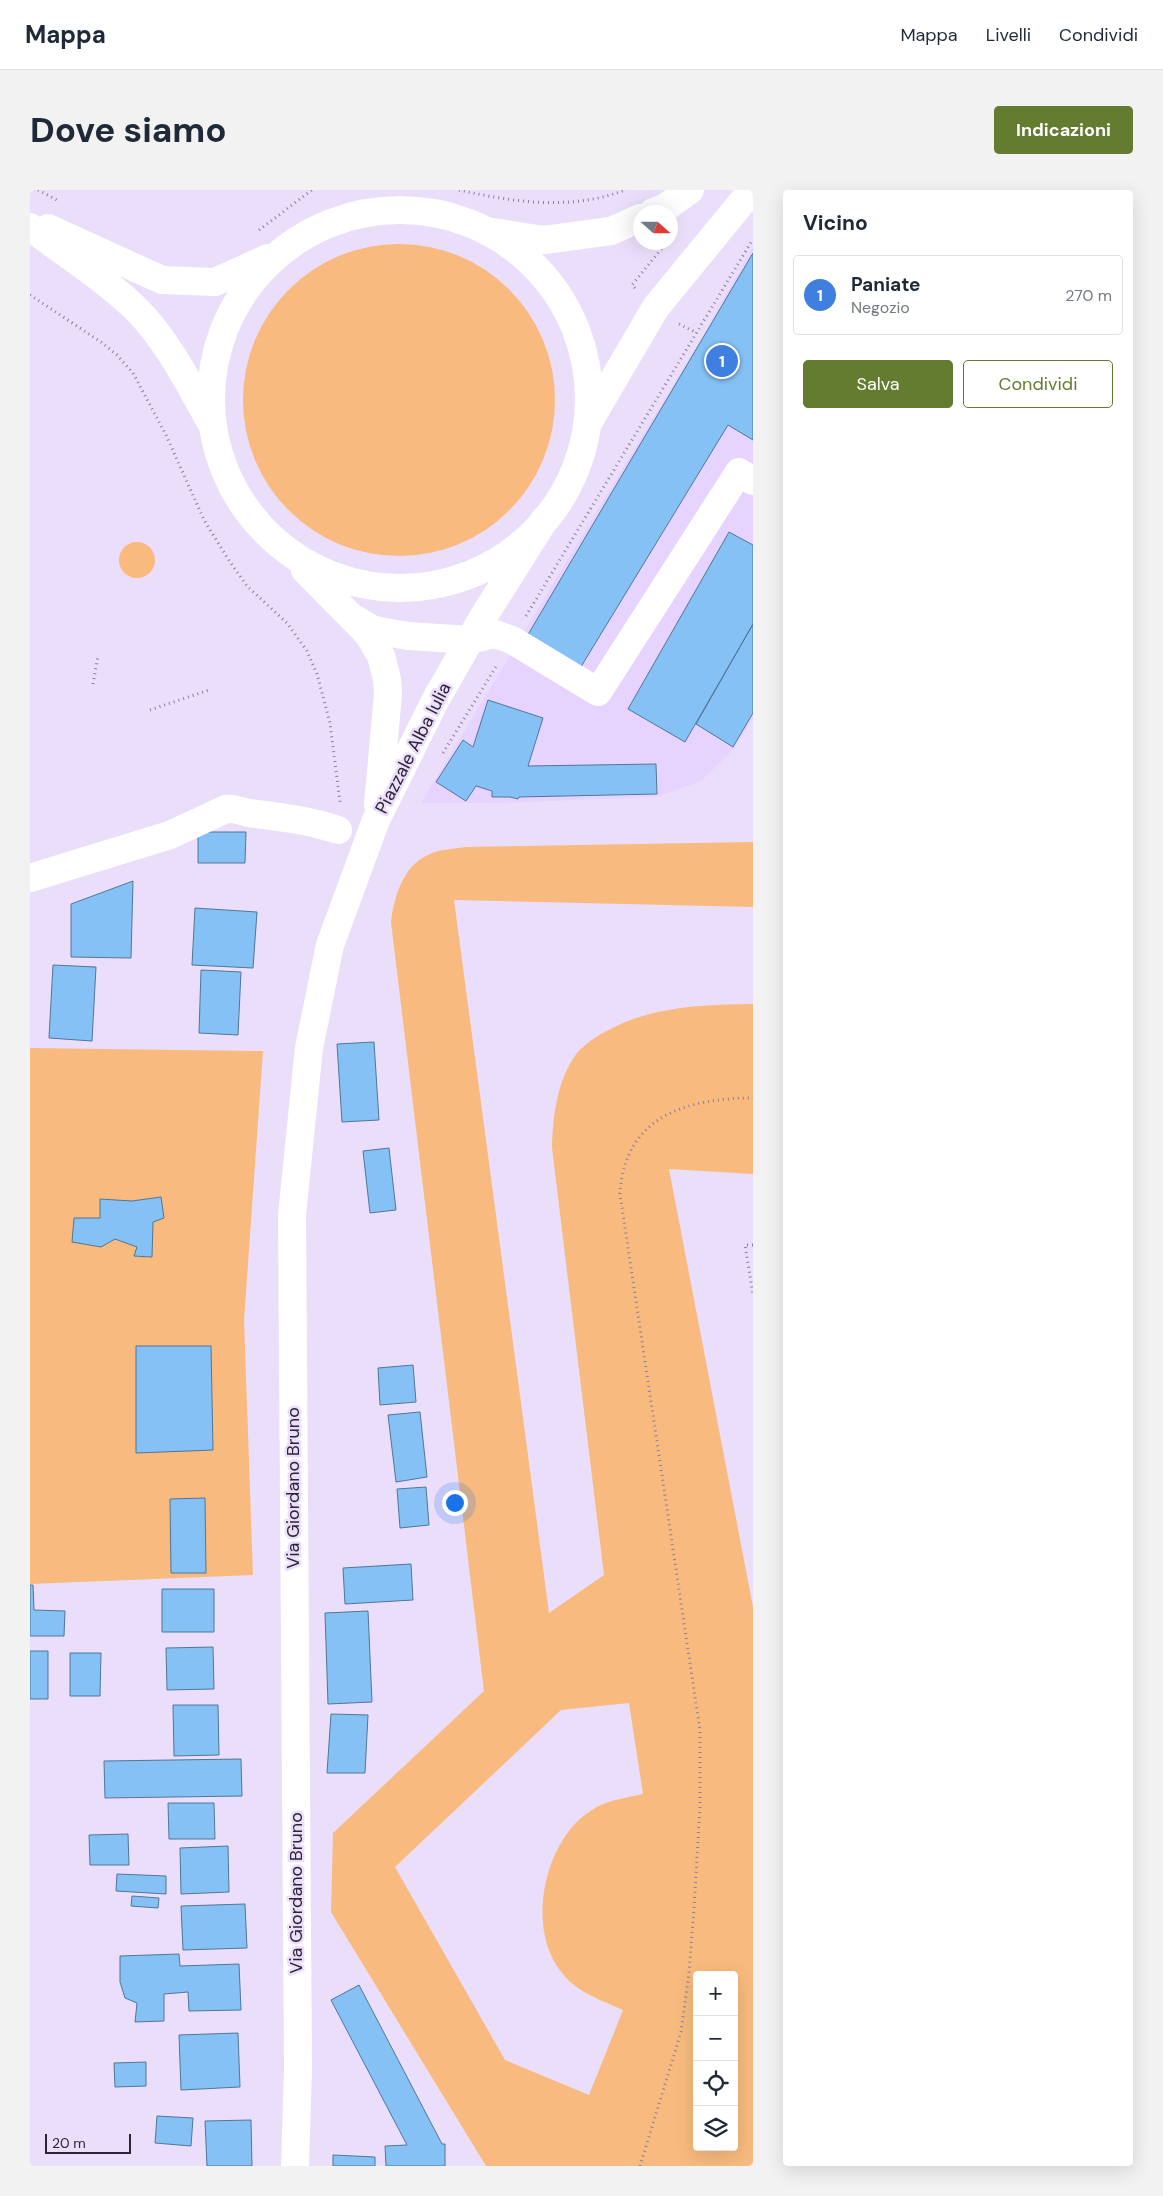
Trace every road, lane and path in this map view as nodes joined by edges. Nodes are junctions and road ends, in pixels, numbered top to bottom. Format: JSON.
{"nodes":[{"id":1,"x":38,"y":190,"type":"edge"},
{"id":2,"x":312,"y":190,"type":"edge"},
{"id":3,"x":459,"y":190,"type":"edge"},
{"id":4,"x":625,"y":190,"type":"edge"},
{"id":5,"x":690,"y":190,"type":"edge"},
{"id":6,"x":752,"y":190,"type":"edge"},
{"id":7,"x":63,"y":202,"type":"dead end"},
{"id":8,"x":669,"y":205,"type":"edge"},
{"id":9,"x":30,"y":221,"type":"edge"},
{"id":10,"x":633,"y":221,"type":"edge"},
{"id":11,"x":30,"y":227,"type":"edge"},
{"id":12,"x":485,"y":230,"type":"junction"},
{"id":13,"x":253,"y":234,"type":"dead end"},
{"id":14,"x":753,"y":240,"type":"edge"},
{"id":15,"x":277,"y":254,"type":"junction"},
{"id":16,"x":30,"y":295,"type":"edge"},
{"id":17,"x":213,"y":427,"type":"junction"},
{"id":18,"x":586,"y":427,"type":"junction"},
{"id":19,"x":753,"y":481,"type":"edge"},
{"id":20,"x":545,"y":519,"type":"junction"},
{"id":21,"x":268,"y":534,"type":"junction"},
{"id":22,"x":355,"y":619,"type":"junction"},
{"id":23,"x":470,"y":640,"type":"junction"},
{"id":24,"x":512,"y":640,"type":"junction"},
{"id":25,"x":98,"y":656,"type":"dead end"},
{"id":26,"x":93,"y":684,"type":"dead end"},
{"id":27,"x":209,"y":690,"type":"dead end"},
{"id":28,"x":150,"y":710,"type":"dead end"},
{"id":29,"x":441,"y":757,"type":"dead end"},
{"id":30,"x":376,"y":820,"type":"junction"},
{"id":31,"x":338,"y":830,"type":"joint"},
{"id":32,"x":30,"y":878,"type":"edge"},
{"id":33,"x":753,"y":1098,"type":"edge"},
{"id":34,"x":753,"y":1245,"type":"edge"},
{"id":35,"x":753,"y":1295,"type":"edge"},
{"id":36,"x":295,"y":2166,"type":"edge"},
{"id":37,"x":640,"y":2166,"type":"edge"}],
"edges":[{"from":1,"to":7,"type":"path"},
{"from":2,"to":13,"type":"path"},
{"from":3,"to":4,"type":"path"},
{"from":5,"to":8,"type":"main road"},
{"from":6,"to":18,"type":"main road"},
{"from":9,"to":15,"type":"main road"},
{"from":10,"to":12,"type":"main road"},
{"from":11,"to":17,"type":"main road"},
{"from":12,"to":15,"type":"main road","name":"Piazzale Alba Iulia"},
{"from":12,"to":18,"type":"main road","name":"Piazzale Alba Iulia"},
{"from":14,"to":24,"type":"path"},
{"from":15,"to":17,"type":"main road","name":"Piazzale Alba Iulia"},
{"from":16,"to":31,"type":"path"},
{"from":17,"to":21,"type":"main road","name":"Piazzale Alba Iulia"},
{"from":18,"to":20,"type":"main road","name":"Piazzale Alba Iulia"},
{"from":19,"to":24,"type":"main road"},
{"from":20,"to":21,"type":"main road","name":"Piazzale Alba Iulia"},
{"from":20,"to":23,"type":"main road","name":"Piazzale Alba Iulia"},
{"from":21,"to":22,"type":"main road","name":"Piazzale Alba Iulia"},
{"from":22,"to":23,"type":"main road"},
{"from":22,"to":30,"type":"main road","name":"Piazzale Alba Iulia"},
{"from":23,"to":24,"type":"main road"},
{"from":23,"to":30,"type":"main road","name":"Piazzale Alba Iulia"},
{"from":24,"to":29,"type":"path"},
{"from":25,"to":26,"type":"path"},
{"from":27,"to":28,"type":"path"},
{"from":30,"to":36,"type":"main road","name":"Via Giordano Bruno"},
{"from":31,"to":32,"type":"main road"},
{"from":33,"to":37,"type":"path"},
{"from":34,"to":35,"type":"path"}]}
